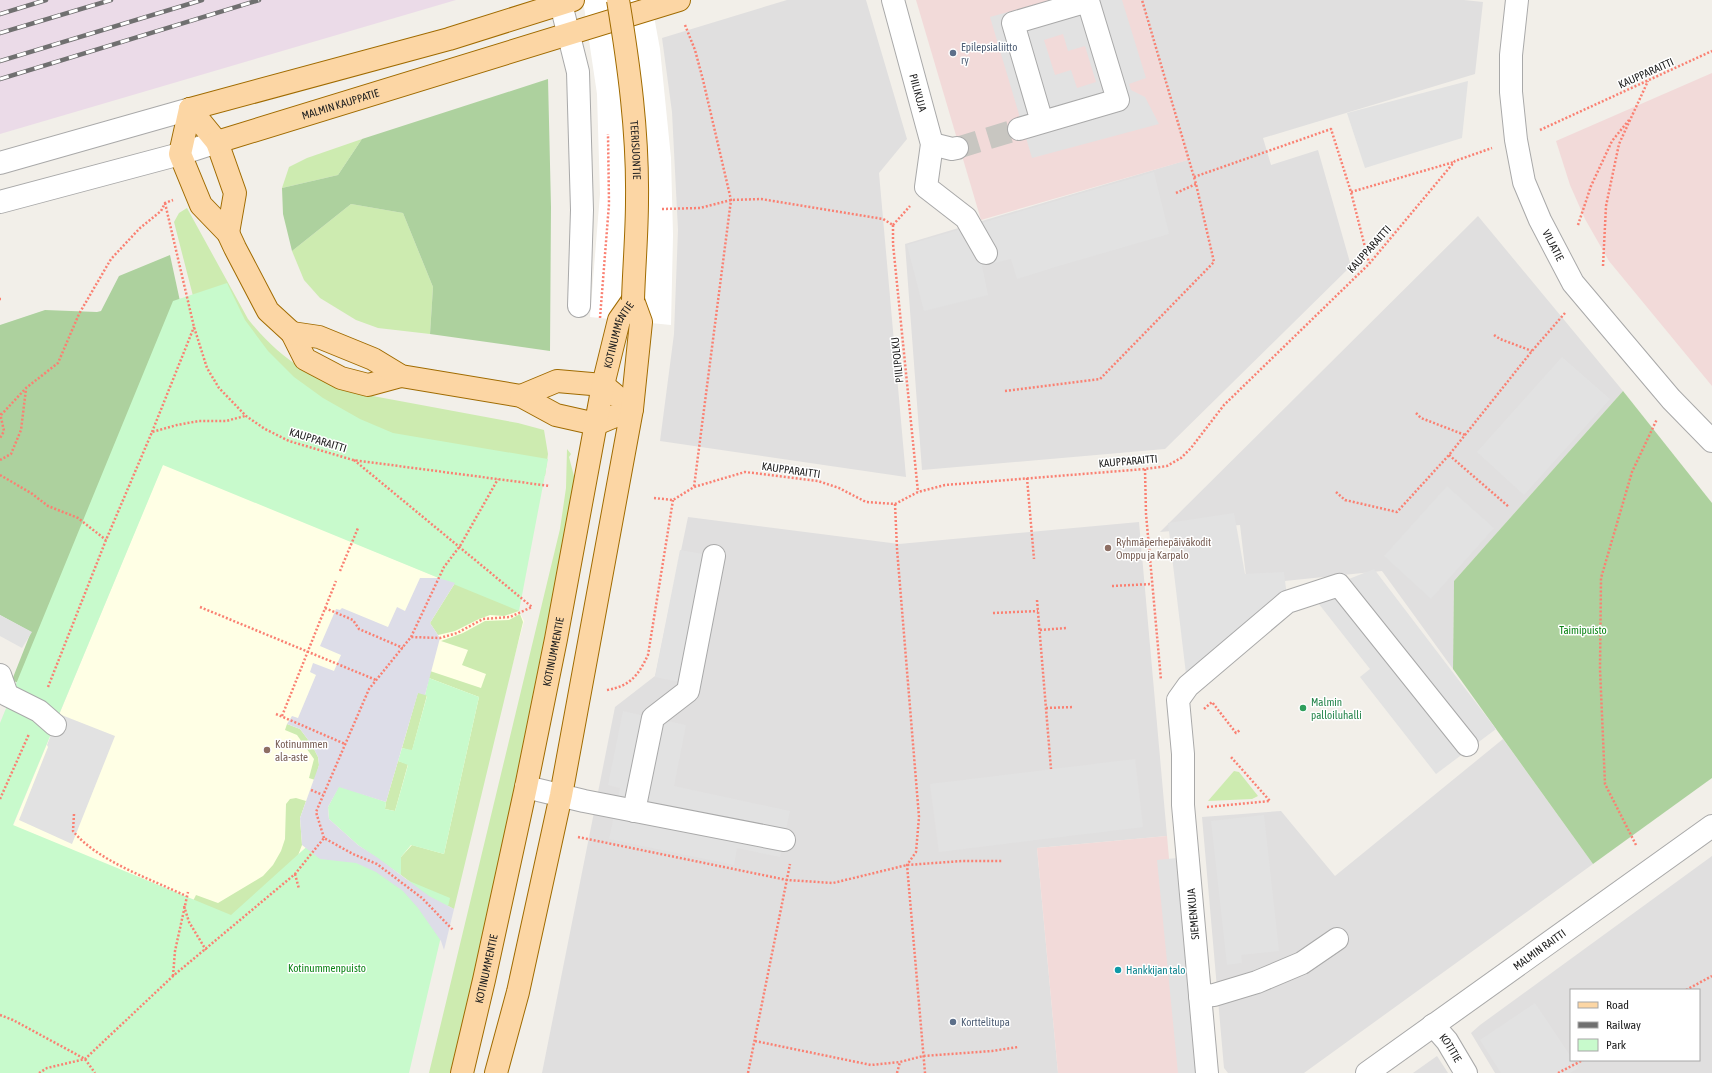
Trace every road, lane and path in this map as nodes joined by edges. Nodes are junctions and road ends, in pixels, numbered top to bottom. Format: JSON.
{"nodes":[{"id":1,"x":618,"y":0,"type":"edge"},
{"id":2,"x":893,"y":0,"type":"edge"},
{"id":3,"x":1142,"y":0,"type":"edge"},
{"id":4,"x":1517,"y":0,"type":"edge"},
{"id":5,"x":567,"y":2,"type":"edge"},
{"id":6,"x":681,"y":9,"type":"edge"},
{"id":7,"x":568,"y":33,"type":"junction"},
{"id":8,"x":1712,"y":51,"type":"edge"},
{"id":9,"x":1648,"y":81,"type":"junction"},
{"id":10,"x":190,"y":109,"type":"junction"},
{"id":11,"x":1632,"y":117,"type":"junction"},
{"id":12,"x":1042,"y":122,"type":"junction"},
{"id":13,"x":608,"y":127,"type":"dead end"},
{"id":14,"x":1543,"y":128,"type":"dead end"},
{"id":15,"x":1019,"y":129,"type":"tunnel mouth"},
{"id":16,"x":217,"y":142,"type":"junction"},
{"id":17,"x":932,"y":144,"type":"junction"},
{"id":18,"x":957,"y":148,"type":"tunnel mouth"},
{"id":19,"x":1486,"y":150,"type":"dead end"},
{"id":20,"x":180,"y":154,"type":"junction"},
{"id":21,"x":1455,"y":161,"type":"junction"},
{"id":22,"x":0,"y":163,"type":"edge"},
{"id":23,"x":1194,"y":177,"type":"junction"},
{"id":24,"x":1196,"y":184,"type":"junction"},
{"id":25,"x":1351,"y":192,"type":"junction"},
{"id":26,"x":1176,"y":193,"type":"dead end"},
{"id":27,"x":731,"y":200,"type":"junction"},
{"id":28,"x":0,"y":202,"type":"edge"},
{"id":29,"x":1578,"y":225,"type":"dead end"},
{"id":30,"x":228,"y":233,"type":"junction"},
{"id":31,"x":986,"y":253,"type":"dead end"},
{"id":32,"x":1369,"y":264,"type":"junction"},
{"id":33,"x":1603,"y":266,"type":"dead end"},
{"id":34,"x":633,"y":300,"type":"junction"},
{"id":35,"x":579,"y":306,"type":"dead end"},
{"id":36,"x":1565,"y":313,"type":"dead end"},
{"id":37,"x":610,"y":319,"type":"junction"},
{"id":38,"x":194,"y":327,"type":"junction"},
{"id":39,"x":292,"y":333,"type":"junction"},
{"id":40,"x":1494,"y":335,"type":"dead end"},
{"id":41,"x":1532,"y":351,"type":"junction"},
{"id":42,"x":400,"y":376,"type":"junction"},
{"id":43,"x":603,"y":386,"type":"junction"},
{"id":44,"x":26,"y":388,"type":"junction"},
{"id":45,"x":1005,"y":391,"type":"dead end"},
{"id":46,"x":521,"y":396,"type":"junction"},
{"id":47,"x":1671,"y":399,"type":"junction"},
{"id":48,"x":632,"y":409,"type":"junction"},
{"id":49,"x":0,"y":414,"type":"edge"},
{"id":50,"x":1416,"y":414,"type":"dead end"},
{"id":51,"x":246,"y":416,"type":"junction"},
{"id":52,"x":596,"y":424,"type":"junction"},
{"id":53,"x":152,"y":432,"type":"junction"},
{"id":54,"x":1465,"y":435,"type":"junction"},
{"id":55,"x":0,"y":438,"type":"edge"},
{"id":56,"x":1712,"y":440,"type":"edge"},
{"id":57,"x":1449,"y":455,"type":"junction"},
{"id":58,"x":0,"y":460,"type":"edge"},
{"id":59,"x":353,"y":460,"type":"junction"},
{"id":60,"x":1145,"y":469,"type":"junction"},
{"id":61,"x":0,"y":475,"type":"edge"},
{"id":62,"x":1027,"y":478,"type":"junction"},
{"id":63,"x":498,"y":480,"type":"junction"},
{"id":64,"x":550,"y":486,"type":"dead end"},
{"id":65,"x":694,"y":488,"type":"junction"},
{"id":66,"x":918,"y":492,"type":"junction"},
{"id":67,"x":1336,"y":492,"type":"dead end"},
{"id":68,"x":654,"y":498,"type":"dead end"},
{"id":69,"x":673,"y":500,"type":"junction"},
{"id":70,"x":895,"y":504,"type":"junction"},
{"id":71,"x":1509,"y":507,"type":"dead end"},
{"id":72,"x":358,"y":528,"type":"dead end"},
{"id":73,"x":106,"y":540,"type":"junction"},
{"id":74,"x":460,"y":546,"type":"junction"},
{"id":75,"x":714,"y":556,"type":"dead end"},
{"id":76,"x":1034,"y":559,"type":"dead end"},
{"id":77,"x":340,"y":571,"type":"dead end"},
{"id":78,"x":336,"y":581,"type":"dead end"},
{"id":79,"x":1152,"y":584,"type":"junction"},
{"id":80,"x":1112,"y":586,"type":"dead end"},
{"id":81,"x":1037,"y":600,"type":"dead end"},
{"id":82,"x":200,"y":607,"type":"dead end"},
{"id":83,"x":325,"y":608,"type":"junction"},
{"id":84,"x":1038,"y":611,"type":"junction"},
{"id":85,"x":993,"y":613,"type":"dead end"},
{"id":86,"x":1067,"y":628,"type":"dead end"},
{"id":87,"x":1040,"y":630,"type":"junction"},
{"id":88,"x":411,"y":637,"type":"junction"},
{"id":89,"x":403,"y":648,"type":"junction"},
{"id":90,"x":308,"y":651,"type":"junction"},
{"id":91,"x":57,"y":666,"type":"dead end"},
{"id":92,"x":0,"y":675,"type":"edge"},
{"id":93,"x":376,"y":680,"type":"junction"},
{"id":94,"x":607,"y":690,"type":"dead end"},
{"id":95,"x":1178,"y":700,"type":"junction"},
{"id":96,"x":1212,"y":702,"type":"dead end"},
{"id":97,"x":1074,"y":707,"type":"dead end"},
{"id":98,"x":1046,"y":708,"type":"junction"},
{"id":99,"x":276,"y":714,"type":"dead end"},
{"id":100,"x":282,"y":716,"type":"junction"},
{"id":101,"x":47,"y":718,"type":"joint"},
{"id":102,"x":1240,"y":730,"type":"dead end"},
{"id":103,"x":345,"y":744,"type":"junction"},
{"id":104,"x":1468,"y":745,"type":"dead end"},
{"id":105,"x":1231,"y":757,"type":"dead end"},
{"id":106,"x":1051,"y":769,"type":"dead end"},
{"id":107,"x":526,"y":787,"type":"junction"},
{"id":108,"x":311,"y":790,"type":"dead end"},
{"id":109,"x":323,"y":795,"type":"junction"},
{"id":110,"x":561,"y":795,"type":"junction"},
{"id":111,"x":0,"y":799,"type":"edge"},
{"id":112,"x":1204,"y":807,"type":"dead end"},
{"id":113,"x":634,"y":811,"type":"junction"},
{"id":114,"x":74,"y":814,"type":"dead end"},
{"id":115,"x":1712,"y":826,"type":"edge"},
{"id":116,"x":324,"y":838,"type":"junction"},
{"id":117,"x":784,"y":840,"type":"joint"},
{"id":118,"x":1636,"y":845,"type":"dead end"},
{"id":119,"x":295,"y":874,"type":"junction"},
{"id":120,"x":299,"y":889,"type":"dead end"},
{"id":121,"x":188,"y":892,"type":"dead end"},
{"id":122,"x":186,"y":896,"type":"junction"},
{"id":123,"x":184,"y":905,"type":"junction"},
{"id":124,"x":453,"y":930,"type":"dead end"},
{"id":125,"x":1337,"y":939,"type":"dead end"},
{"id":126,"x":206,"y":950,"type":"junction"},
{"id":127,"x":173,"y":976,"type":"junction"},
{"id":128,"x":1712,"y":976,"type":"edge"},
{"id":129,"x":1688,"y":989,"type":"edge"},
{"id":130,"x":1200,"y":996,"type":"junction"},
{"id":131,"x":0,"y":1015,"type":"edge"},
{"id":132,"x":1433,"y":1025,"type":"junction"},
{"id":133,"x":755,"y":1041,"type":"junction"},
{"id":134,"x":1018,"y":1047,"type":"dead end"},
{"id":135,"x":923,"y":1056,"type":"junction"},
{"id":136,"x":85,"y":1059,"type":"junction"},
{"id":137,"x":1581,"y":1061,"type":"edge"},
{"id":138,"x":900,"y":1062,"type":"junction"},
{"id":139,"x":39,"y":1073,"type":"edge"},
{"id":140,"x":95,"y":1073,"type":"edge"},
{"id":141,"x":462,"y":1073,"type":"edge"},
{"id":142,"x":496,"y":1073,"type":"edge"},
{"id":143,"x":748,"y":1073,"type":"edge"},
{"id":144,"x":897,"y":1073,"type":"edge"},
{"id":145,"x":924,"y":1073,"type":"edge"},
{"id":146,"x":1207,"y":1073,"type":"edge"},
{"id":147,"x":1367,"y":1073,"type":"edge"},
{"id":148,"x":1466,"y":1073,"type":"edge"},
{"id":149,"x":1558,"y":1073,"type":"edge"}],
"edges":[{"from":1,"to":34,"type":"main road","name":"TEERISUONTIE","bridge":true},
{"from":2,"to":17,"type":"street","name":"PIILIKUJA"},
{"from":3,"to":23,"type":"path"},
{"from":4,"to":47,"type":"street","name":"VILJATIE"},
{"from":5,"to":7,"type":"street"},
{"from":5,"to":10,"type":"main road"},
{"from":6,"to":7,"type":"main road","name":"MALMIN KAUPPATIE"},
{"from":6,"to":27,"type":"path"},
{"from":7,"to":16,"type":"main road","name":"MALMIN KAUPPATIE"},
{"from":7,"to":35,"type":"street"},
{"from":8,"to":9,"type":"path","name":"KAUPPARAITTI"},
{"from":9,"to":11,"type":"path"},
{"from":9,"to":14,"type":"path","name":"KAUPPARAITTI"},
{"from":10,"to":16,"type":"main road"},
{"from":10,"to":20,"type":"main road"},
{"from":10,"to":22,"type":"street"},
{"from":11,"to":29,"type":"path"},
{"from":11,"to":33,"type":"path"},
{"from":12,"to":12,"type":"street"},
{"from":12,"to":15,"type":"street"},
{"from":13,"to":37,"type":"path","bridge":true},
{"from":16,"to":20,"type":"street","name":"MALMIN KAUPPATIE"},
{"from":16,"to":30,"type":"main road"},
{"from":17,"to":18,"type":"street"},
{"from":17,"to":31,"type":"street","name":"PIILIKUJA"},
{"from":19,"to":21,"type":"path"},
{"from":20,"to":28,"type":"street","name":"MALMIN KAUPPATIE"},
{"from":20,"to":30,"type":"main road"},
{"from":21,"to":25,"type":"path"},
{"from":21,"to":32,"type":"path","name":"KAUPPARAITTI"},
{"from":23,"to":24,"type":"path"},
{"from":23,"to":25,"type":"path"},
{"from":24,"to":26,"type":"path"},
{"from":24,"to":45,"type":"path"},
{"from":25,"to":32,"type":"path"},
{"from":27,"to":65,"type":"path"},
{"from":27,"to":66,"type":"path","name":"PIILIPOLKU"},
{"from":30,"to":39,"type":"main road"},
{"from":32,"to":60,"type":"path","name":"KAUPPARAITTI"},
{"from":34,"to":37,"type":"main road","name":"KOTINUMMENTIE"},
{"from":34,"to":48,"type":"main road","name":"KOTINUMMENTIE"},
{"from":36,"to":41,"type":"path"},
{"from":37,"to":43,"type":"main road","name":"KOTINUMMENTIE"},
{"from":38,"to":44,"type":"path","name":"KAUPPARAITTI"},
{"from":38,"to":51,"type":"path","name":"KAUPPARAITTI"},
{"from":38,"to":53,"type":"path"},
{"from":39,"to":42,"type":"main road"},
{"from":39,"to":42,"type":"main road"},
{"from":40,"to":41,"type":"path"},
{"from":41,"to":54,"type":"path"},
{"from":42,"to":46,"type":"main road"},
{"from":43,"to":46,"type":"main road"},
{"from":43,"to":48,"type":"main road"},
{"from":43,"to":52,"type":"main road","name":"KOTINUMMENTIE"},
{"from":44,"to":49,"type":"path"},
{"from":44,"to":58,"type":"path"},
{"from":46,"to":52,"type":"main road"},
{"from":47,"to":56,"type":"street","name":"VILJATIE"},
{"from":47,"to":118,"type":"path"},
{"from":48,"to":52,"type":"main road"},
{"from":48,"to":110,"type":"main road","name":"KOTINUMMENTIE"},
{"from":49,"to":55,"type":"path"},
{"from":50,"to":54,"type":"path"},
{"from":51,"to":53,"type":"path"},
{"from":51,"to":59,"type":"path","name":"KAUPPARAITTI"},
{"from":52,"to":107,"type":"main road","name":"KOTINUMMENTIE"},
{"from":53,"to":73,"type":"path"},
{"from":54,"to":57,"type":"path"},
{"from":57,"to":67,"type":"path"},
{"from":57,"to":71,"type":"path"},
{"from":59,"to":63,"type":"path","name":"KAUPPARAITTI"},
{"from":59,"to":74,"type":"path"},
{"from":60,"to":62,"type":"path","name":"KAUPPARAITTI"},
{"from":60,"to":79,"type":"path"},
{"from":61,"to":73,"type":"path"},
{"from":62,"to":66,"type":"path","name":"KAUPPARAITTI"},
{"from":62,"to":76,"type":"path"},
{"from":63,"to":64,"type":"path","name":"KAUPPARAITTI"},
{"from":63,"to":74,"type":"path"},
{"from":65,"to":69,"type":"path","name":"KAUPPARAITTI"},
{"from":65,"to":70,"type":"path","name":"KAUPPARAITTI"},
{"from":66,"to":70,"type":"path","name":"KAUPPARAITTI"},
{"from":68,"to":69,"type":"path"},
{"from":69,"to":94,"type":"path"},
{"from":70,"to":135,"type":"path"},
{"from":72,"to":77,"type":"path"},
{"from":73,"to":91,"type":"path"},
{"from":74,"to":88,"type":"path"},
{"from":74,"to":88,"type":"path"},
{"from":75,"to":113,"type":"street"},
{"from":78,"to":83,"type":"path"},
{"from":79,"to":80,"type":"path"},
{"from":79,"to":95,"type":"path"},
{"from":81,"to":84,"type":"path"},
{"from":82,"to":90,"type":"path"},
{"from":83,"to":89,"type":"path"},
{"from":83,"to":90,"type":"path"},
{"from":84,"to":85,"type":"path"},
{"from":84,"to":87,"type":"path"},
{"from":86,"to":87,"type":"path"},
{"from":87,"to":98,"type":"path"},
{"from":88,"to":89,"type":"path"},
{"from":89,"to":93,"type":"path"},
{"from":90,"to":93,"type":"path"},
{"from":90,"to":100,"type":"path"},
{"from":92,"to":101,"type":"street"},
{"from":93,"to":103,"type":"path"},
{"from":95,"to":104,"type":"street"},
{"from":95,"to":130,"type":"street","name":"SIEMENKUJA"},
{"from":96,"to":102,"type":"path"},
{"from":97,"to":98,"type":"path"},
{"from":98,"to":106,"type":"path"},
{"from":99,"to":100,"type":"path"},
{"from":100,"to":103,"type":"path"},
{"from":101,"to":111,"type":"path"},
{"from":103,"to":109,"type":"path"},
{"from":105,"to":112,"type":"path"},
{"from":107,"to":110,"type":"street"},
{"from":107,"to":141,"type":"main road","name":"KOTINUMMENTIE"},
{"from":108,"to":109,"type":"path"},
{"from":109,"to":116,"type":"path"},
{"from":110,"to":113,"type":"street"},
{"from":110,"to":142,"type":"main road","name":"KOTINUMMENTIE"},
{"from":113,"to":117,"type":"street"},
{"from":114,"to":122,"type":"path"},
{"from":115,"to":132,"type":"street","name":"MALMIN RAITTI"},
{"from":116,"to":119,"type":"path"},
{"from":116,"to":124,"type":"path"},
{"from":117,"to":133,"type":"path"},
{"from":119,"to":120,"type":"path"},
{"from":119,"to":126,"type":"path"},
{"from":121,"to":122,"type":"path"},
{"from":122,"to":123,"type":"path"},
{"from":123,"to":126,"type":"path"},
{"from":123,"to":127,"type":"path"},
{"from":125,"to":130,"type":"street"},
{"from":126,"to":127,"type":"path"},
{"from":127,"to":136,"type":"path"},
{"from":128,"to":129,"type":"path"},
{"from":130,"to":146,"type":"street","name":"SIEMENKUJA"},
{"from":131,"to":136,"type":"path"},
{"from":132,"to":147,"type":"street","name":"MALMIN RAITTI"},
{"from":132,"to":148,"type":"street","name":"KOTITIE"},
{"from":133,"to":138,"type":"path"},
{"from":133,"to":143,"type":"path"},
{"from":134,"to":135,"type":"path"},
{"from":135,"to":138,"type":"path"},
{"from":135,"to":145,"type":"path"},
{"from":136,"to":139,"type":"path"},
{"from":136,"to":140,"type":"path"},
{"from":137,"to":149,"type":"path"},
{"from":138,"to":144,"type":"path"}]}
